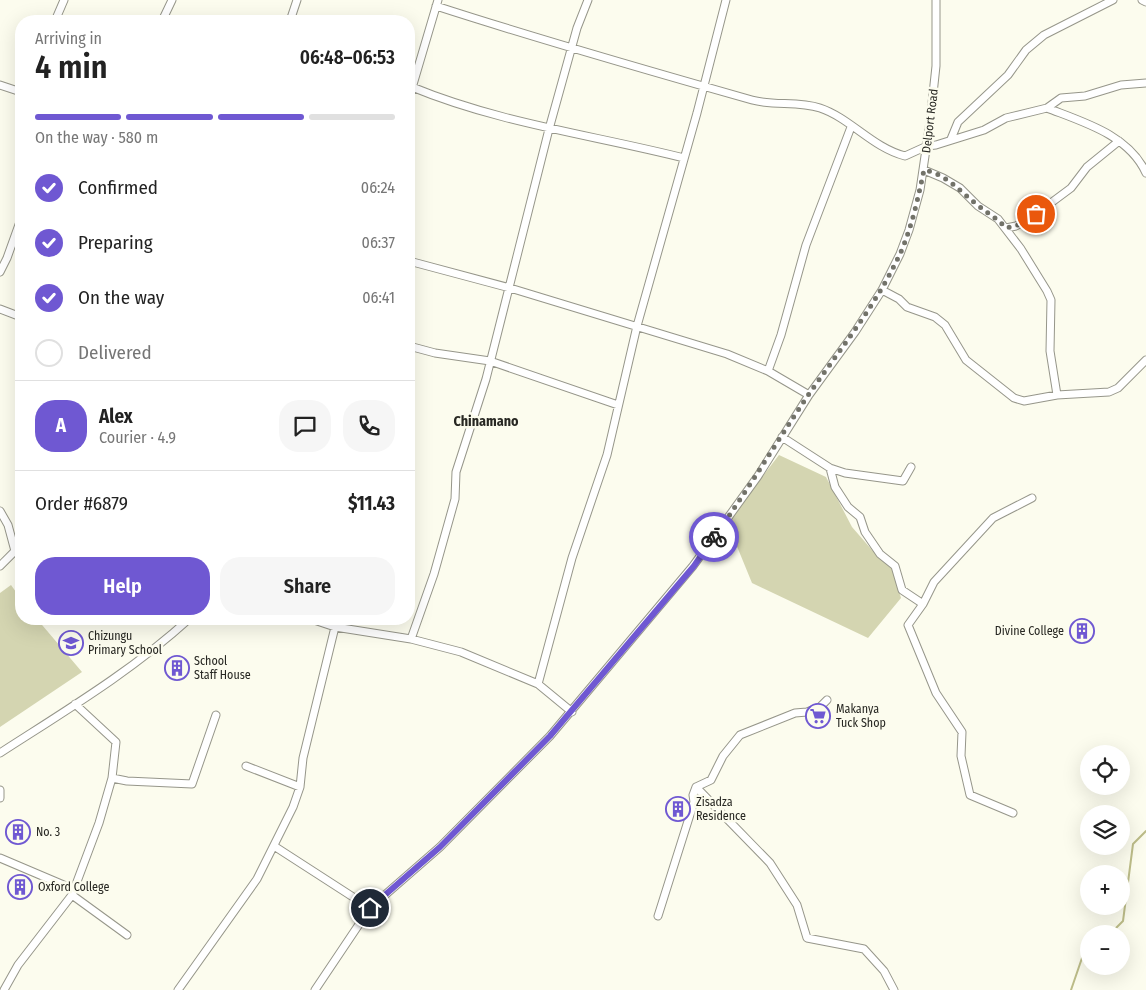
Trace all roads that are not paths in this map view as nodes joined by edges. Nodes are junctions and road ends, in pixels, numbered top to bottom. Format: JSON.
{"nodes":[{"id":1,"x":64,"y":0,"type":"edge"},
{"id":2,"x":172,"y":0,"type":"edge"},
{"id":3,"x":297,"y":0,"type":"edge"},
{"id":4,"x":588,"y":0,"type":"edge"},
{"id":5,"x":726,"y":0,"type":"edge"},
{"id":6,"x":936,"y":0,"type":"edge"},
{"id":7,"x":1113,"y":0,"type":"edge"},
{"id":8,"x":1142,"y":0,"type":"edge"},
{"id":9,"x":1146,"y":2,"type":"edge"},
{"id":10,"x":437,"y":3,"type":"edge"},
{"id":11,"x":58,"y":15,"type":"edge"},
{"id":12,"x":165,"y":15,"type":"edge"},
{"id":13,"x":292,"y":15,"type":"edge"},
{"id":14,"x":571,"y":50,"type":"junction"},
{"id":15,"x":415,"y":77,"type":"edge"},
{"id":16,"x":1146,"y":83,"type":"edge"},
{"id":17,"x":0,"y":84,"type":"edge"},
{"id":18,"x":704,"y":86,"type":"junction"},
{"id":19,"x":415,"y":88,"type":"edge"},
{"id":20,"x":15,"y":90,"type":"edge"},
{"id":21,"x":1047,"y":108,"type":"junction"},
{"id":22,"x":851,"y":127,"type":"junction"},
{"id":23,"x":549,"y":129,"type":"junction"},
{"id":24,"x":951,"y":139,"type":"junction"},
{"id":25,"x":1119,"y":141,"type":"junction"},
{"id":26,"x":927,"y":146,"type":"junction"},
{"id":27,"x":684,"y":158,"type":"junction"},
{"id":28,"x":924,"y":170,"type":"junction"},
{"id":29,"x":1146,"y":172,"type":"edge"},
{"id":30,"x":1006,"y":228,"type":"junction"},
{"id":31,"x":15,"y":237,"type":"edge"},
{"id":32,"x":415,"y":263,"type":"edge"},
{"id":33,"x":0,"y":272,"type":"edge"},
{"id":34,"x":510,"y":288,"type":"junction"},
{"id":35,"x":882,"y":290,"type":"junction"},
{"id":36,"x":0,"y":309,"type":"edge"},
{"id":37,"x":15,"y":315,"type":"edge"},
{"id":38,"x":637,"y":326,"type":"junction"},
{"id":39,"x":415,"y":348,"type":"edge"},
{"id":40,"x":1146,"y":360,"type":"edge"},
{"id":41,"x":490,"y":361,"type":"junction"},
{"id":42,"x":768,"y":371,"type":"junction"},
{"id":43,"x":809,"y":395,"type":"junction"},
{"id":44,"x":1058,"y":395,"type":"junction"},
{"id":45,"x":618,"y":405,"type":"junction"},
{"id":46,"x":782,"y":437,"type":"junction"},
{"id":47,"x":911,"y":467,"type":"dead end"},
{"id":48,"x":830,"y":468,"type":"junction"},
{"id":49,"x":1032,"y":498,"type":"dead end"},
{"id":50,"x":0,"y":511,"type":"edge"},
{"id":51,"x":15,"y":541,"type":"edge"},
{"id":52,"x":15,"y":551,"type":"edge"},
{"id":53,"x":0,"y":566,"type":"edge"},
{"id":54,"x":923,"y":604,"type":"junction"},
{"id":55,"x":182,"y":625,"type":"edge"},
{"id":56,"x":328,"y":625,"type":"edge"},
{"id":57,"x":334,"y":627,"type":"junction"},
{"id":58,"x":411,"y":639,"type":"junction"},
{"id":59,"x":538,"y":684,"type":"junction"},
{"id":60,"x":827,"y":700,"type":"dead end"},
{"id":61,"x":75,"y":704,"type":"junction"},
{"id":62,"x":572,"y":712,"type":"junction"},
{"id":63,"x":216,"y":715,"type":"dead end"},
{"id":64,"x":0,"y":752,"type":"edge"},
{"id":65,"x":246,"y":766,"type":"dead end"},
{"id":66,"x":112,"y":778,"type":"junction"},
{"id":67,"x":300,"y":787,"type":"junction"},
{"id":68,"x":696,"y":787,"type":"junction"},
{"id":69,"x":0,"y":790,"type":"edge"},
{"id":70,"x":0,"y":798,"type":"edge"},
{"id":71,"x":1013,"y":813,"type":"dead end"},
{"id":72,"x":274,"y":846,"type":"junction"},
{"id":73,"x":0,"y":858,"type":"edge"},
{"id":74,"x":73,"y":892,"type":"junction"},
{"id":75,"x":370,"y":908,"type":"junction"},
{"id":76,"x":658,"y":916,"type":"dead end"},
{"id":77,"x":127,"y":935,"type":"dead end"},
{"id":78,"x":4,"y":990,"type":"edge"},
{"id":79,"x":178,"y":990,"type":"edge"},
{"id":80,"x":315,"y":990,"type":"edge"},
{"id":81,"x":894,"y":990,"type":"edge"}],
"edges":[{"from":1,"to":11,"type":"street"},
{"from":2,"to":12,"type":"street"},
{"from":3,"to":13,"type":"street"},
{"from":4,"to":14,"type":"street"},
{"from":5,"to":18,"type":"street"},
{"from":6,"to":26,"type":"street","name":"Delport Road"},
{"from":7,"to":24,"type":"street"},
{"from":8,"to":9,"type":"street"},
{"from":10,"to":14,"type":"street"},
{"from":10,"to":15,"type":"street"},
{"from":14,"to":18,"type":"street"},
{"from":14,"to":23,"type":"street"},
{"from":16,"to":21,"type":"street"},
{"from":17,"to":20,"type":"street"},
{"from":18,"to":22,"type":"street"},
{"from":18,"to":27,"type":"street"},
{"from":19,"to":23,"type":"street"},
{"from":21,"to":24,"type":"street"},
{"from":21,"to":25,"type":"street"},
{"from":22,"to":26,"type":"street"},
{"from":22,"to":42,"type":"street"},
{"from":23,"to":27,"type":"street"},
{"from":23,"to":34,"type":"street"},
{"from":24,"to":26,"type":"street"},
{"from":25,"to":29,"type":"street"},
{"from":25,"to":30,"type":"street"},
{"from":26,"to":28,"type":"street","name":"Delport Road"},
{"from":27,"to":38,"type":"street"},
{"from":28,"to":30,"type":"street"},
{"from":28,"to":35,"type":"street","name":"Delport Road"},
{"from":30,"to":44,"type":"street"},
{"from":31,"to":33,"type":"street"},
{"from":32,"to":34,"type":"street"},
{"from":34,"to":38,"type":"street"},
{"from":34,"to":41,"type":"street"},
{"from":35,"to":43,"type":"street","name":"Delport Road"},
{"from":35,"to":44,"type":"street"},
{"from":36,"to":37,"type":"street"},
{"from":38,"to":42,"type":"street"},
{"from":38,"to":45,"type":"street"},
{"from":39,"to":41,"type":"street"},
{"from":40,"to":44,"type":"street"},
{"from":41,"to":45,"type":"street"},
{"from":41,"to":58,"type":"street"},
{"from":42,"to":43,"type":"street"},
{"from":43,"to":46,"type":"street","name":"Delport Road"},
{"from":45,"to":59,"type":"street"},
{"from":46,"to":48,"type":"street"},
{"from":46,"to":62,"type":"street","name":"Delport Road"},
{"from":47,"to":48,"type":"street"},
{"from":48,"to":54,"type":"street"},
{"from":49,"to":54,"type":"street"},
{"from":50,"to":51,"type":"street"},
{"from":52,"to":53,"type":"street"},
{"from":54,"to":71,"type":"street"},
{"from":55,"to":61,"type":"street"},
{"from":56,"to":57,"type":"street"},
{"from":57,"to":58,"type":"street"},
{"from":57,"to":67,"type":"street"},
{"from":58,"to":59,"type":"street"},
{"from":59,"to":62,"type":"street"},
{"from":60,"to":68,"type":"street"},
{"from":61,"to":64,"type":"street"},
{"from":61,"to":66,"type":"street"},
{"from":62,"to":75,"type":"street","name":"Delport Road"},
{"from":63,"to":66,"type":"street"},
{"from":65,"to":67,"type":"street"},
{"from":66,"to":74,"type":"street"},
{"from":67,"to":72,"type":"street"},
{"from":68,"to":76,"type":"street"},
{"from":68,"to":81,"type":"street"},
{"from":69,"to":70,"type":"street"},
{"from":72,"to":75,"type":"street"},
{"from":72,"to":79,"type":"street"},
{"from":73,"to":74,"type":"street"},
{"from":74,"to":77,"type":"street"},
{"from":74,"to":78,"type":"street"},
{"from":75,"to":80,"type":"street","name":"Delport Road"}]}
